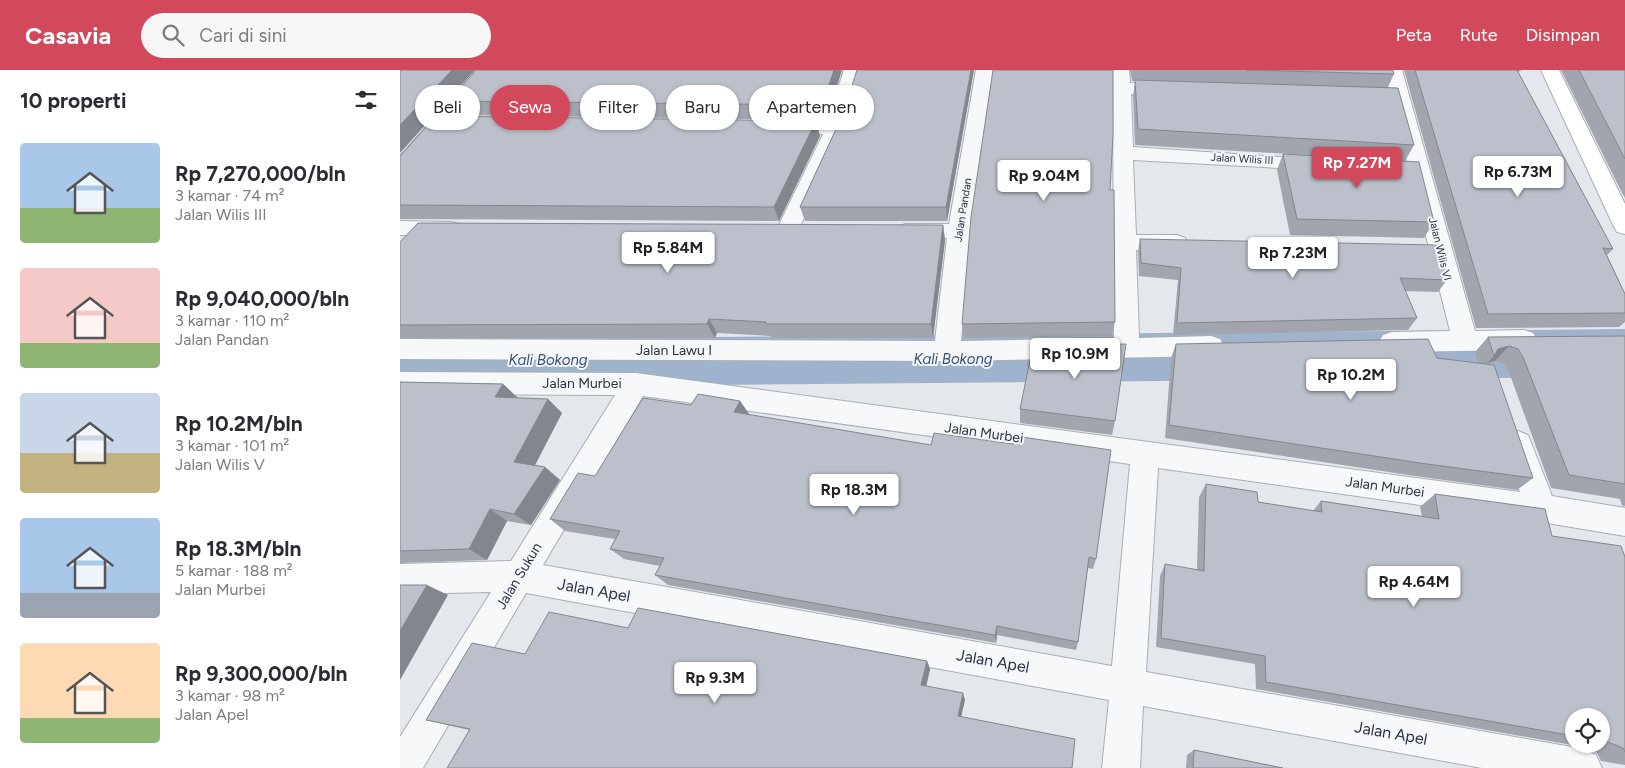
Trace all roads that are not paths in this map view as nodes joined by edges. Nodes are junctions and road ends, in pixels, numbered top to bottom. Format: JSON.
{"nodes":[{"id":1,"x":487,"y":70,"type":"edge"},
{"id":2,"x":853,"y":70,"type":"edge"},
{"id":3,"x":986,"y":70,"type":"edge"},
{"id":4,"x":1393,"y":70,"type":"edge"},
{"id":5,"x":1550,"y":70,"type":"edge"},
{"id":6,"x":1121,"y":79,"type":"edge"},
{"id":7,"x":473,"y":85,"type":"edge"},
{"id":8,"x":848,"y":85,"type":"edge"},
{"id":9,"x":1192,"y":90,"type":"edge"},
{"id":10,"x":433,"y":130,"type":"edge"},
{"id":11,"x":835,"y":130,"type":"edge"},
{"id":12,"x":1123,"y":153,"type":"junction"},
{"id":13,"x":1332,"y":165,"type":"edge"},
{"id":14,"x":400,"y":169,"type":"edge"},
{"id":15,"x":1625,"y":227,"type":"edge"},
{"id":16,"x":473,"y":229,"type":"edge"},
{"id":17,"x":786,"y":231,"type":"edge"},
{"id":18,"x":881,"y":231,"type":"edge"},
{"id":19,"x":959,"y":231,"type":"junction"},
{"id":20,"x":403,"y":238,"type":"edge"},
{"id":21,"x":1126,"y":242,"type":"junction"},
{"id":22,"x":1194,"y":244,"type":"edge"},
{"id":23,"x":1465,"y":340,"type":"junction"},
{"id":24,"x":1550,"y":340,"type":"edge"},
{"id":25,"x":1368,"y":343,"type":"edge"},
{"id":26,"x":1230,"y":346,"type":"edge"},
{"id":27,"x":1127,"y":348,"type":"junction"},
{"id":28,"x":400,"y":349,"type":"edge"},
{"id":29,"x":947,"y":351,"type":"junction"},
{"id":30,"x":400,"y":383,"type":"edge"},
{"id":31,"x":636,"y":384,"type":"junction"},
{"id":32,"x":1509,"y":418,"type":"edge"},
{"id":33,"x":1145,"y":455,"type":"junction"},
{"id":34,"x":1541,"y":508,"type":"junction"},
{"id":35,"x":1625,"y":522,"type":"edge"},
{"id":36,"x":518,"y":576,"type":"junction"},
{"id":37,"x":400,"y":579,"type":"edge"},
{"id":38,"x":1128,"y":686,"type":"junction"},
{"id":39,"x":402,"y":768,"type":"edge"},
{"id":40,"x":1122,"y":768,"type":"edge"},
{"id":41,"x":1583,"y":768,"type":"edge"}],
"edges":[{"from":1,"to":7,"type":"street"},
{"from":2,"to":8,"type":"street"},
{"from":3,"to":19,"type":"street","name":"Jalan Pandan"},
{"from":4,"to":23,"type":"street","name":"Jalan Wilis VI"},
{"from":5,"to":15,"type":"street"},
{"from":6,"to":9,"type":"street"},
{"from":6,"to":12,"type":"street"},
{"from":10,"to":14,"type":"street"},
{"from":11,"to":17,"type":"street"},
{"from":12,"to":13,"type":"street","name":"Jalan Wilis III"},
{"from":12,"to":21,"type":"street"},
{"from":16,"to":20,"type":"street"},
{"from":18,"to":19,"type":"street"},
{"from":19,"to":29,"type":"street","name":"Jalan Pandan"},
{"from":21,"to":22,"type":"street"},
{"from":21,"to":27,"type":"street"},
{"from":23,"to":24,"type":"street"},
{"from":23,"to":25,"type":"street"},
{"from":26,"to":27,"type":"street","name":"Jalan Lawu I"},
{"from":27,"to":29,"type":"street","name":"Jalan Lawu I"},
{"from":28,"to":29,"type":"street","name":"Jalan Lawu I"},
{"from":30,"to":31,"type":"street","name":"Jalan Murbei"},
{"from":31,"to":33,"type":"street","name":"Jalan Murbei"},
{"from":31,"to":36,"type":"street","name":"Jalan Sukun"},
{"from":32,"to":34,"type":"street"},
{"from":33,"to":34,"type":"street","name":"Jalan Murbei"},
{"from":33,"to":38,"type":"street"},
{"from":34,"to":35,"type":"street","name":"Jalan Murbei"},
{"from":36,"to":37,"type":"street","name":"Jalan Apel"},
{"from":36,"to":38,"type":"street","name":"Jalan Apel"},
{"from":36,"to":39,"type":"street","name":"Jalan Sukun"},
{"from":38,"to":40,"type":"street"},
{"from":38,"to":41,"type":"street","name":"Jalan Apel"}]}
